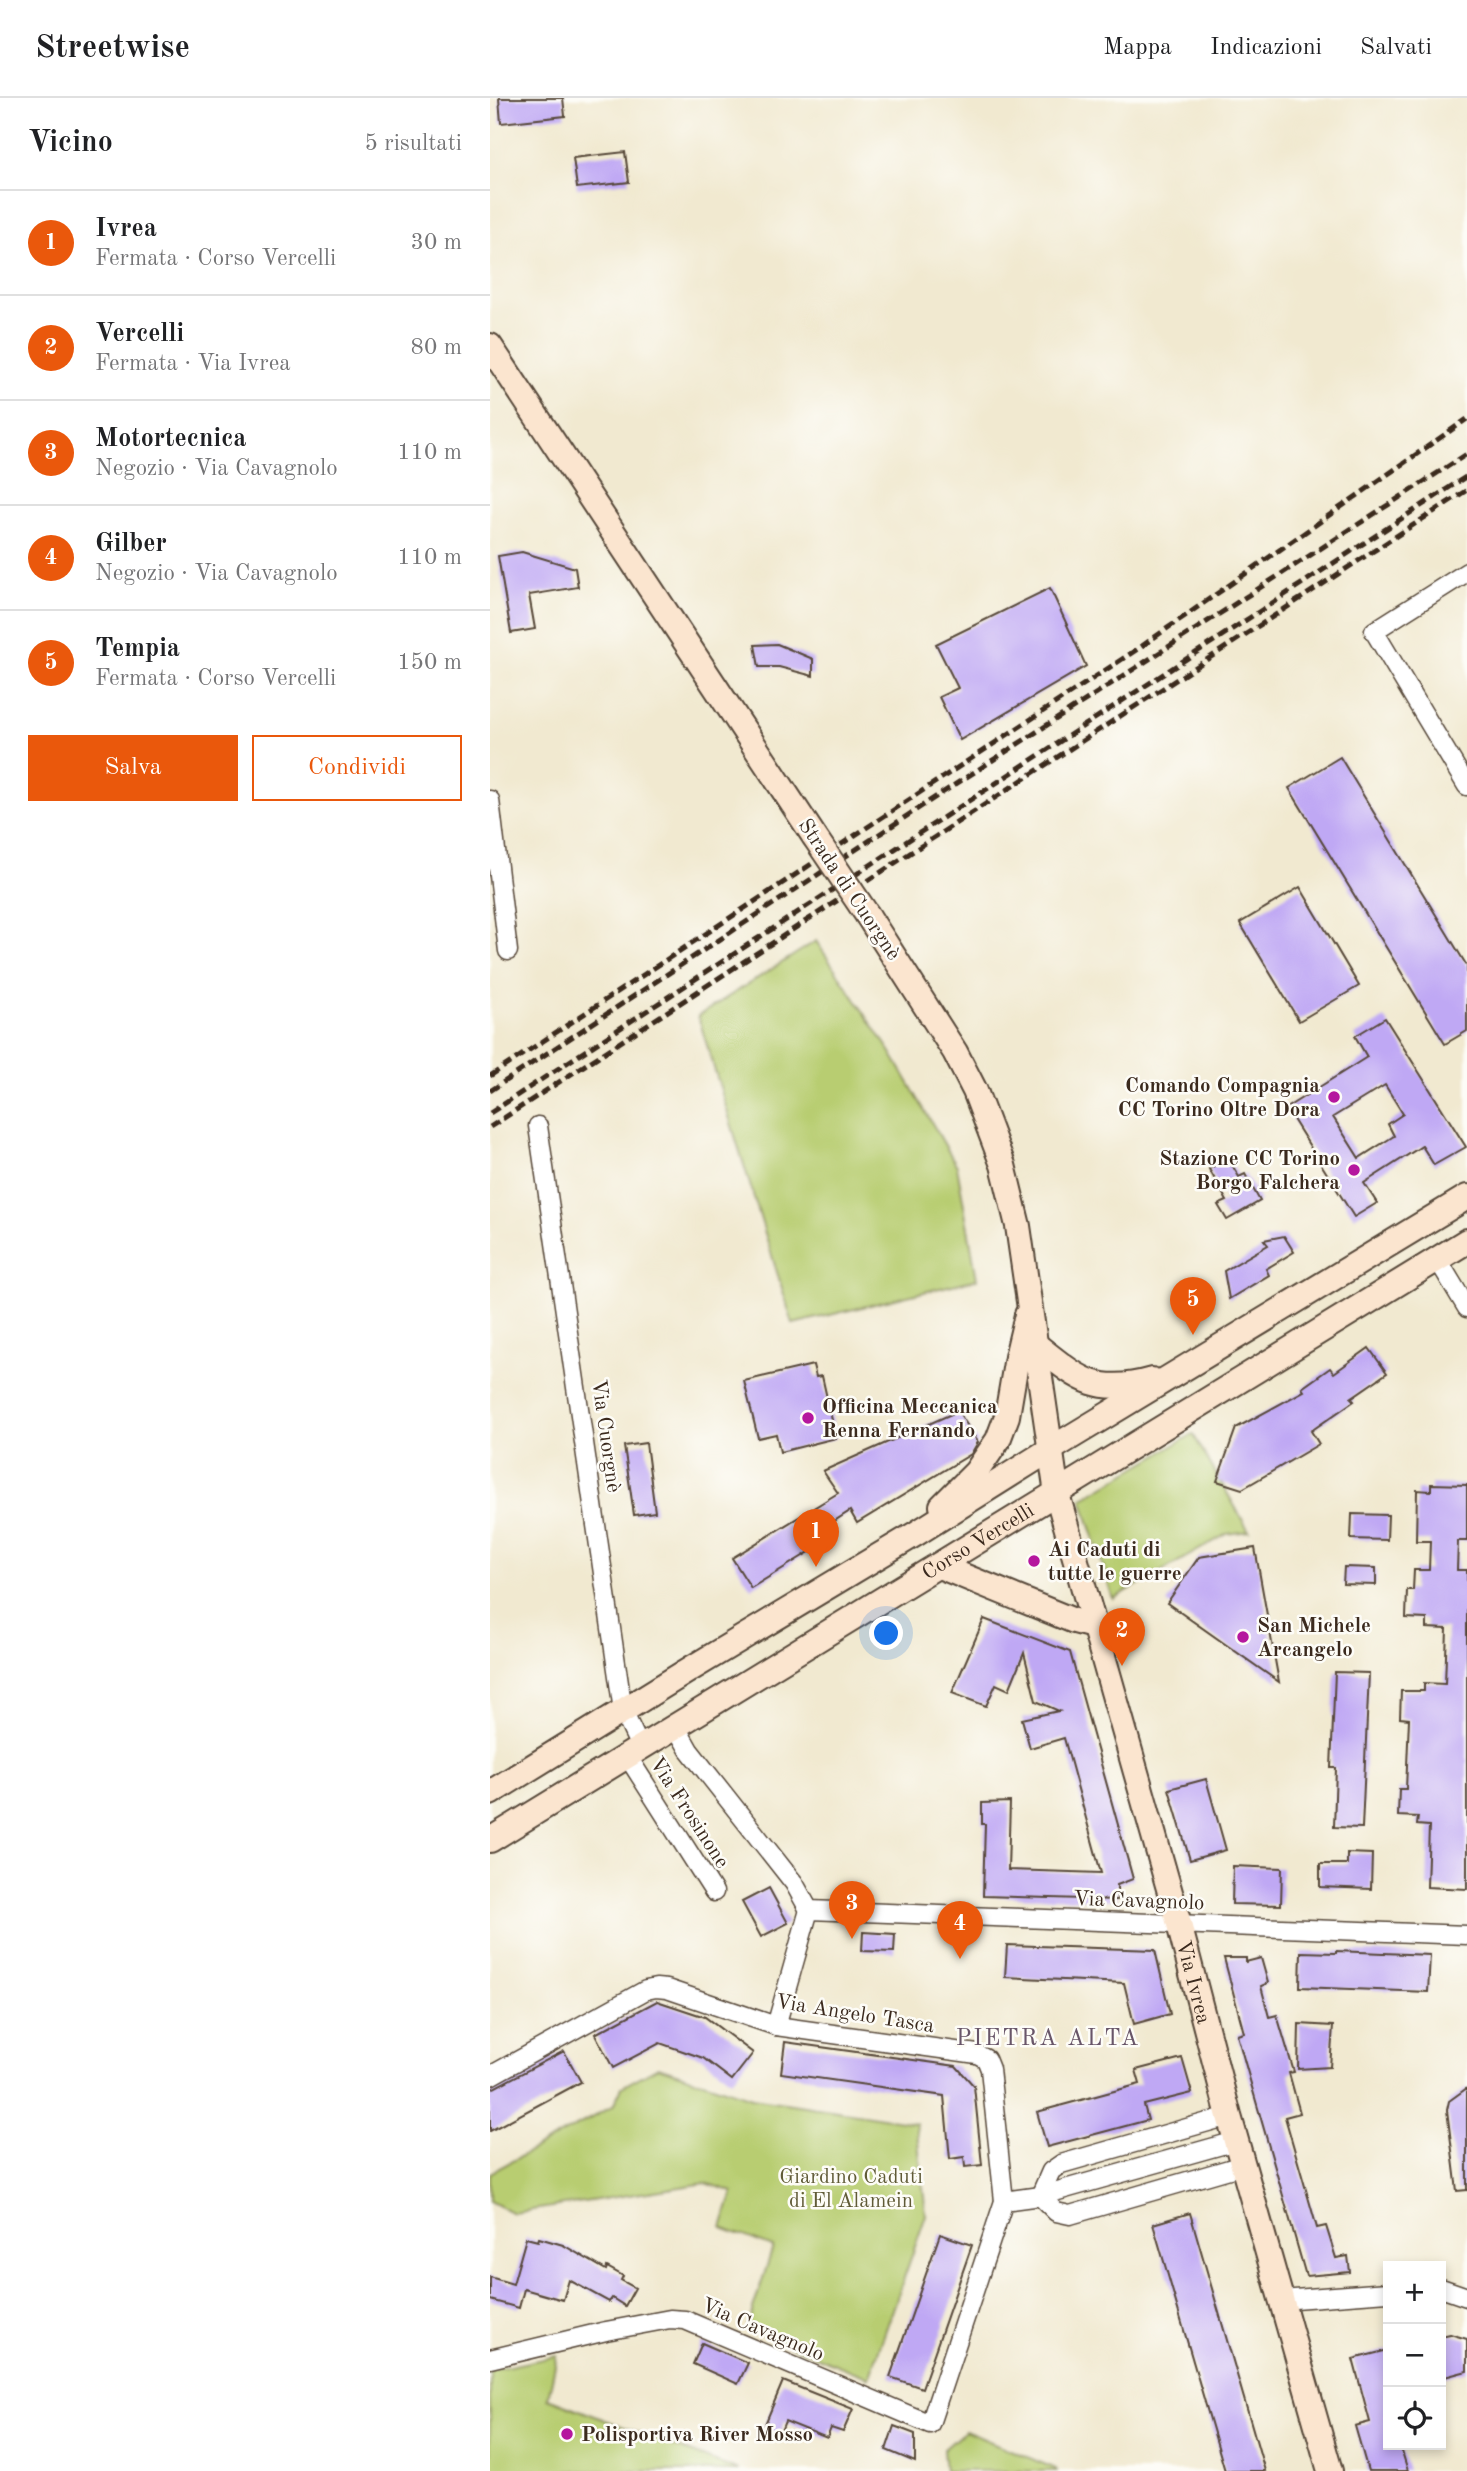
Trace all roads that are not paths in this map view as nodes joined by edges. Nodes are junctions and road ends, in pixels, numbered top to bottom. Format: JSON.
{"nodes":[{"id":1,"x":490,"y":346,"type":"edge"},
{"id":2,"x":1467,"y":572,"type":"edge"},
{"id":3,"x":1467,"y":786,"type":"edge"},
{"id":4,"x":490,"y":800,"type":"edge"},
{"id":5,"x":508,"y":951,"type":"dead end"},
{"id":6,"x":538,"y":1126,"type":"dead end"},
{"id":7,"x":1467,"y":1197,"type":"edge"},
{"id":8,"x":1467,"y":1241,"type":"edge"},
{"id":9,"x":1438,"y":1260,"type":"junction"},
{"id":10,"x":1030,"y":1304,"type":"junction"},
{"id":11,"x":1467,"y":1308,"type":"edge"},
{"id":12,"x":1036,"y":1345,"type":"junction"},
{"id":13,"x":1176,"y":1374,"type":"junction"},
{"id":14,"x":1051,"y":1450,"type":"junction"},
{"id":15,"x":1057,"y":1494,"type":"junction"},
{"id":16,"x":917,"y":1533,"type":"junction"},
{"id":17,"x":939,"y":1566,"type":"junction"},
{"id":18,"x":1093,"y":1626,"type":"junction"},
{"id":19,"x":623,"y":1711,"type":"junction"},
{"id":20,"x":676,"y":1727,"type":"junction"},
{"id":21,"x":634,"y":1753,"type":"junction"},
{"id":22,"x":490,"y":1793,"type":"edge"},
{"id":23,"x":490,"y":1840,"type":"edge"},
{"id":24,"x":714,"y":1892,"type":"dead end"},
{"id":25,"x":809,"y":1910,"type":"junction"},
{"id":26,"x":1179,"y":1924,"type":"junction"},
{"id":27,"x":1467,"y":1935,"type":"edge"},
{"id":28,"x":776,"y":2026,"type":"junction"},
{"id":29,"x":490,"y":2076,"type":"edge"},
{"id":30,"x":1229,"y":2116,"type":"junction"},
{"id":31,"x":1236,"y":2141,"type":"junction"},
{"id":32,"x":1243,"y":2165,"type":"junction"},
{"id":33,"x":1040,"y":2196,"type":"junction"},
{"id":34,"x":1004,"y":2201,"type":"junction"},
{"id":35,"x":1467,"y":2283,"type":"edge"},
{"id":36,"x":1446,"y":2287,"type":"edge"},
{"id":37,"x":1446,"y":2290,"type":"edge"},
{"id":38,"x":1383,"y":2292,"type":"edge"},
{"id":39,"x":1467,"y":2297,"type":"edge"},
{"id":40,"x":1281,"y":2300,"type":"junction"},
{"id":41,"x":490,"y":2359,"type":"edge"},
{"id":42,"x":930,"y":2424,"type":"joint"},
{"id":43,"x":1330,"y":2471,"type":"edge"}],
"edges":[{"from":1,"to":10,"type":"main road","name":"Strada di Cuorgnè","bridge":true},
{"from":2,"to":3,"type":"street"},
{"from":4,"to":5,"type":"street"},
{"from":6,"to":19,"type":"street","name":"Via Cuorgnè"},
{"from":7,"to":13,"type":"main road","name":"Corso Vercelli"},
{"from":8,"to":9,"type":"main road","name":"Corso Vercelli"},
{"from":9,"to":11,"type":"street"},
{"from":9,"to":15,"type":"main road","name":"Corso Vercelli"},
{"from":10,"to":12,"type":"main road","name":"Strada di Cuorgnè"},
{"from":10,"to":16,"type":"main road"},
{"from":12,"to":13,"type":"main road"},
{"from":12,"to":14,"type":"main road","name":"Strada di Cuorgnè"},
{"from":13,"to":14,"type":"main road","name":"Corso Vercelli"},
{"from":14,"to":15,"type":"main road","name":"Strada di Cuorgnè"},
{"from":14,"to":16,"type":"main road","name":"Corso Vercelli"},
{"from":15,"to":17,"type":"main road","name":"Corso Vercelli"},
{"from":15,"to":18,"type":"main road","name":"Via Ivrea"},
{"from":16,"to":19,"type":"main road","name":"Corso Vercelli"},
{"from":17,"to":18,"type":"main road"},
{"from":17,"to":20,"type":"main road","name":"Corso Vercelli"},
{"from":18,"to":26,"type":"main road","name":"Via Ivrea"},
{"from":19,"to":21,"type":"street","name":"Via Cuorgnè"},
{"from":19,"to":22,"type":"main road","name":"Corso Vercelli"},
{"from":20,"to":21,"type":"main road","name":"Corso Vercelli"},
{"from":20,"to":25,"type":"street"},
{"from":21,"to":23,"type":"main road","name":"Corso Vercelli"},
{"from":21,"to":24,"type":"street","name":"Via Frosinone"},
{"from":25,"to":26,"type":"street","name":"Via Cavagnolo"},
{"from":25,"to":28,"type":"street"},
{"from":26,"to":27,"type":"street","name":"Via Cavagnolo"},
{"from":26,"to":30,"type":"main road","name":"Via Ivrea"},
{"from":28,"to":29,"type":"street","name":"Via Angelo Tasca"},
{"from":28,"to":34,"type":"street","name":"Via Angelo Tasca"},
{"from":30,"to":31,"type":"main road","name":"Via Ivrea"},
{"from":30,"to":33,"type":"street"},
{"from":31,"to":32,"type":"main road","name":"Via Ivrea"},
{"from":31,"to":33,"type":"street"},
{"from":32,"to":33,"type":"street"},
{"from":32,"to":40,"type":"main road","name":"Via Ivrea"},
{"from":33,"to":34,"type":"street"},
{"from":34,"to":42,"type":"street","name":"Via Angelo Tasca"},
{"from":35,"to":36,"type":"street"},
{"from":37,"to":39,"type":"street"},
{"from":38,"to":40,"type":"street"},
{"from":40,"to":43,"type":"main road","name":"Via Ivrea"},
{"from":41,"to":42,"type":"street","name":"Via Cavagnolo"}]}
